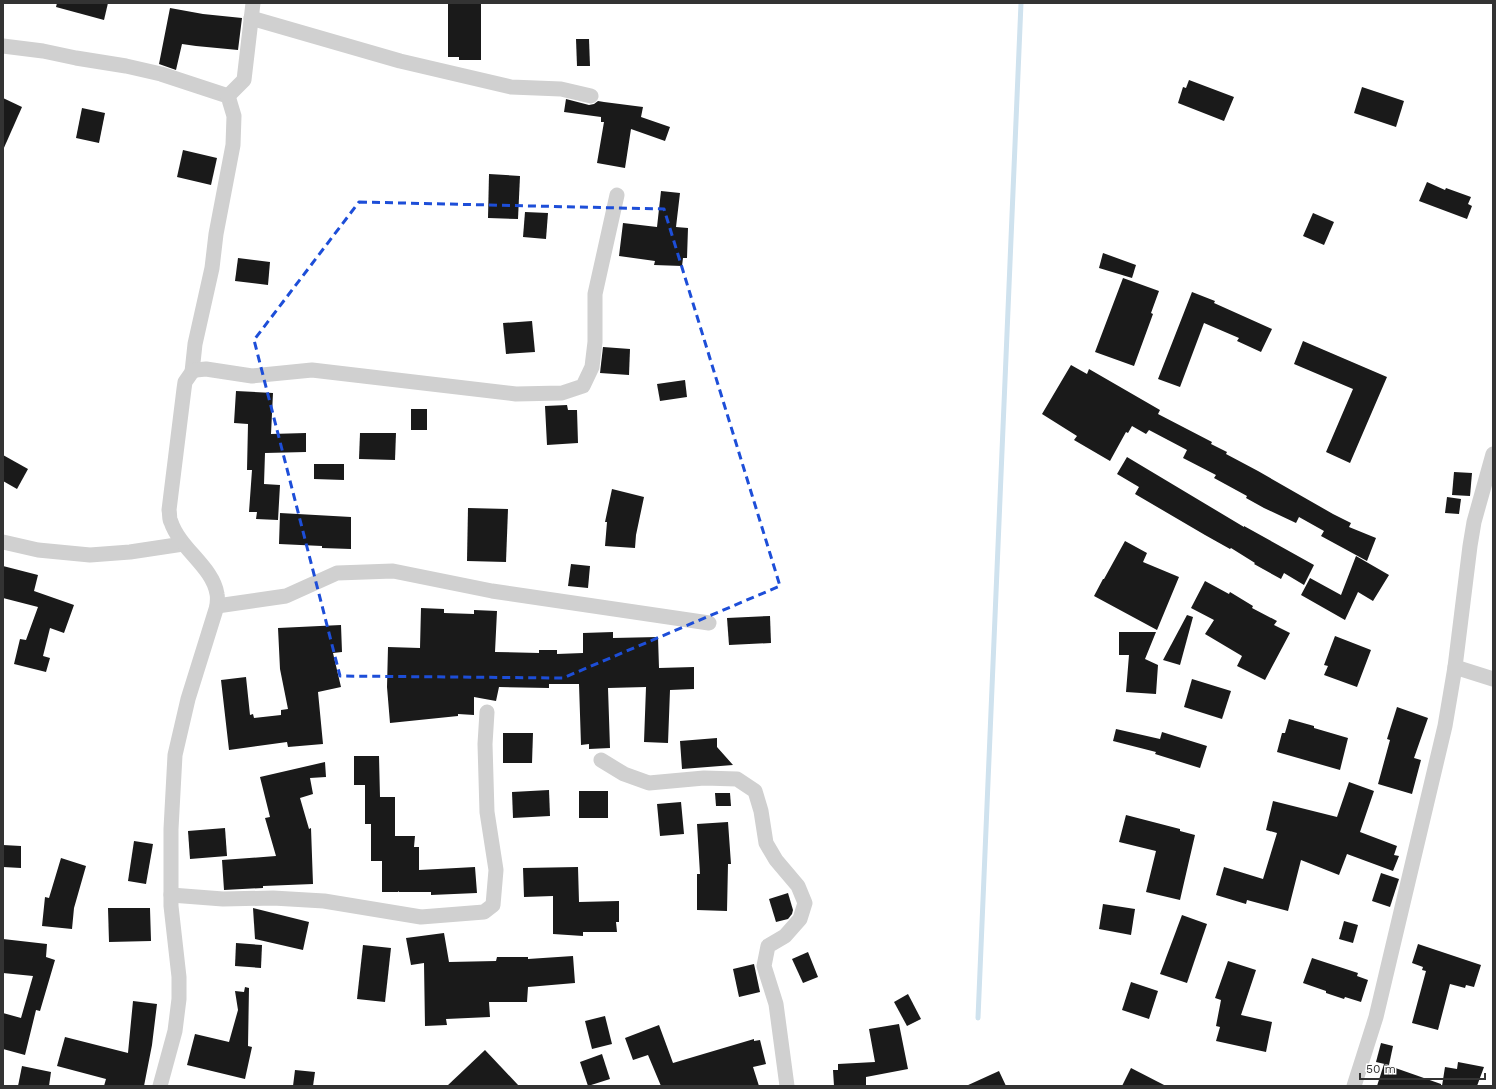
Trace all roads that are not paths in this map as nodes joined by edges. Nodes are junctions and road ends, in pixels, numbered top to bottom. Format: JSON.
{"nodes":[{"id":1,"x":253,"y":3,"type":"edge"},
{"id":2,"x":251,"y":18,"type":"junction"},
{"id":3,"x":3,"y":46,"type":"edge"},
{"id":4,"x":228,"y":96,"type":"junction"},
{"id":5,"x":591,"y":96,"type":"dead end"},
{"id":6,"x":617,"y":196,"type":"dead end"},
{"id":7,"x":192,"y":372,"type":"junction"},
{"id":8,"x":1493,"y":454,"type":"edge"},
{"id":9,"x":3,"y":542,"type":"edge"},
{"id":10,"x":183,"y":544,"type":"junction"},
{"id":11,"x":217,"y":606,"type":"junction"},
{"id":12,"x":709,"y":623,"type":"dead end"},
{"id":13,"x":1455,"y":667,"type":"junction"},
{"id":14,"x":1493,"y":679,"type":"edge"},
{"id":15,"x":487,"y":712,"type":"dead end"},
{"id":16,"x":601,"y":760,"type":"dead end"},
{"id":17,"x":171,"y":894,"type":"junction"},
{"id":18,"x":160,"y":1086,"type":"edge"},
{"id":19,"x":787,"y":1086,"type":"edge"},
{"id":20,"x":1354,"y":1086,"type":"edge"}],
"edges":[{"from":1,"to":2,"type":"street"},
{"from":2,"to":4,"type":"street"},
{"from":2,"to":5,"type":"street"},
{"from":3,"to":4,"type":"street"},
{"from":4,"to":7,"type":"street"},
{"from":6,"to":7,"type":"street"},
{"from":7,"to":10,"type":"street"},
{"from":8,"to":13,"type":"street"},
{"from":9,"to":10,"type":"street"},
{"from":10,"to":11,"type":"street"},
{"from":11,"to":12,"type":"street"},
{"from":11,"to":17,"type":"street"},
{"from":13,"to":14,"type":"street"},
{"from":13,"to":20,"type":"street"},
{"from":15,"to":17,"type":"street"},
{"from":16,"to":19,"type":"street"},
{"from":17,"to":18,"type":"street"}]}
